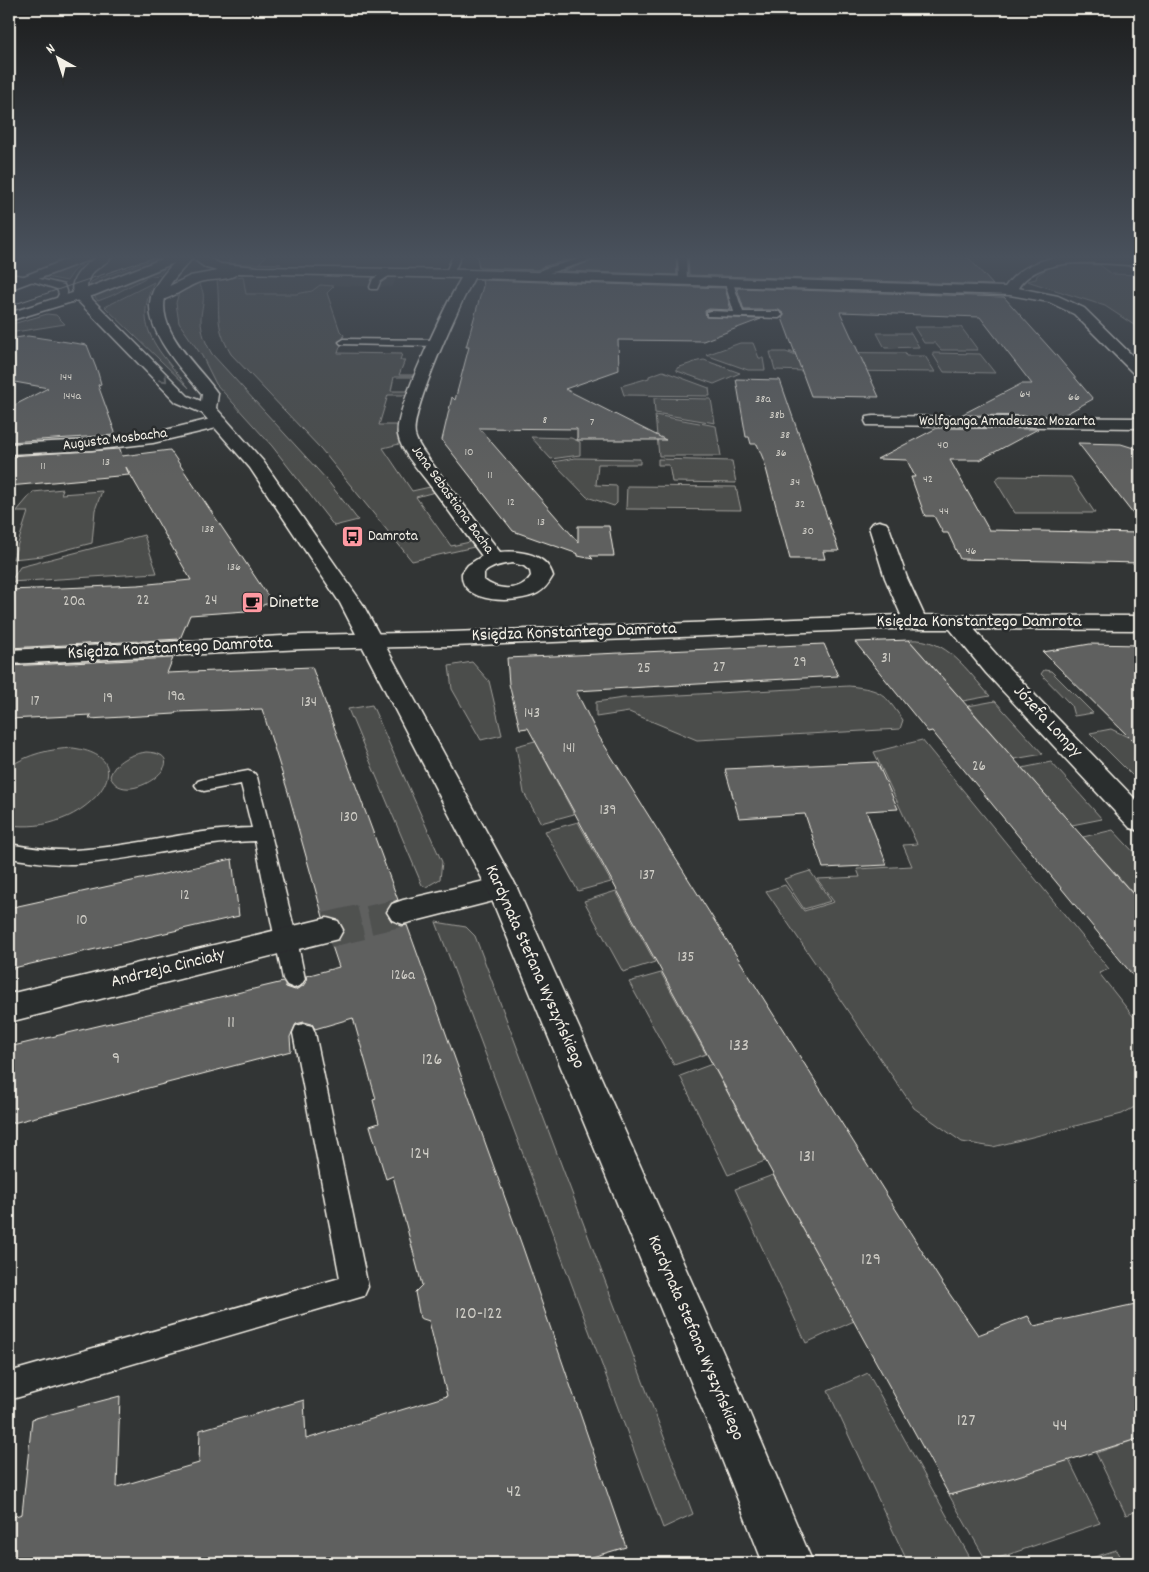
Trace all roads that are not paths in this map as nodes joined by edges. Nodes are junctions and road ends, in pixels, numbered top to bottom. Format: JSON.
{"nodes":[{"id":1,"x":114,"y":329,"type":"edge"},
{"id":2,"x":163,"y":329,"type":"edge"},
{"id":3,"x":442,"y":329,"type":"edge"},
{"id":4,"x":1098,"y":329,"type":"edge"},
{"id":5,"x":344,"y":342,"type":"dead end"},
{"id":6,"x":436,"y":343,"type":"junction"},
{"id":7,"x":1140,"y":371,"type":"edge"},
{"id":8,"x":214,"y":416,"type":"junction"},
{"id":9,"x":873,"y":421,"type":"dead end"},
{"id":10,"x":1140,"y":423,"type":"edge"},
{"id":11,"x":9,"y":449,"type":"edge"},
{"id":12,"x":879,"y":526,"type":"dead end"},
{"id":13,"x":495,"y":559,"type":"dead end"},
{"id":14,"x":915,"y":621,"type":"junction"},
{"id":15,"x":955,"y":621,"type":"junction"},
{"id":16,"x":1140,"y":623,"type":"edge"},
{"id":17,"x":371,"y":639,"type":"junction"},
{"id":18,"x":9,"y":657,"type":"edge"},
{"id":19,"x":204,"y":785,"type":"dead end"},
{"id":20,"x":1140,"y":821,"type":"edge"},
{"id":21,"x":263,"y":834,"type":"junction"},
{"id":22,"x":9,"y":851,"type":"edge"},
{"id":23,"x":502,"y":888,"type":"junction"},
{"id":24,"x":403,"y":912,"type":"tunnel mouth"},
{"id":25,"x":327,"y":930,"type":"tunnel mouth"},
{"id":26,"x":287,"y":940,"type":"junction"},
{"id":27,"x":294,"y":979,"type":"dead end"},
{"id":28,"x":9,"y":1008,"type":"edge"},
{"id":29,"x":304,"y":1033,"type":"dead end"},
{"id":30,"x":9,"y":1386,"type":"edge"},
{"id":31,"x":788,"y":1563,"type":"edge"}],
"edges":[{"from":1,"to":8,"type":"street","name":"Kardynała Stefana Wyszyńskiego","one_way":true},
{"from":2,"to":8,"type":"street"},
{"from":3,"to":6,"type":"street","name":"Jana Sebastiana Bacha"},
{"from":4,"to":7,"type":"street"},
{"from":5,"to":6,"type":"lane"},
{"from":6,"to":13,"type":"street","name":"Jana Sebastiana Bacha"},
{"from":8,"to":11,"type":"street","name":"Augusta Mosbacha"},
{"from":8,"to":17,"type":"street","name":"Kardynała Stefana Wyszyńskiego"},
{"from":9,"to":10,"type":"street","name":"Wolfganga Amadeusza Mozarta"},
{"from":12,"to":14,"type":"street"},
{"from":14,"to":15,"type":"street","name":"Księdza Konstantego Damrota"},
{"from":14,"to":17,"type":"street","name":"Księdza Konstantego Damrota"},
{"from":15,"to":16,"type":"street","name":"Księdza Konstantego Damrota"},
{"from":15,"to":20,"type":"street","name":"Józefa Lompy"},
{"from":17,"to":18,"type":"street","name":"Księdza Konstantego Damrota"},
{"from":17,"to":23,"type":"street","name":"Kardynała Stefana Wyszyńskiego"},
{"from":19,"to":21,"type":"lane"},
{"from":21,"to":22,"type":"lane"},
{"from":21,"to":26,"type":"lane"},
{"from":23,"to":24,"type":"street"},
{"from":23,"to":31,"type":"street","name":"Kardynała Stefana Wyszyńskiego"},
{"from":25,"to":26,"type":"street","name":"Andrzeja Cinciały"},
{"from":26,"to":27,"type":"lane"},
{"from":26,"to":28,"type":"street","name":"Andrzeja Cinciały"},
{"from":29,"to":30,"type":"lane"}]}
